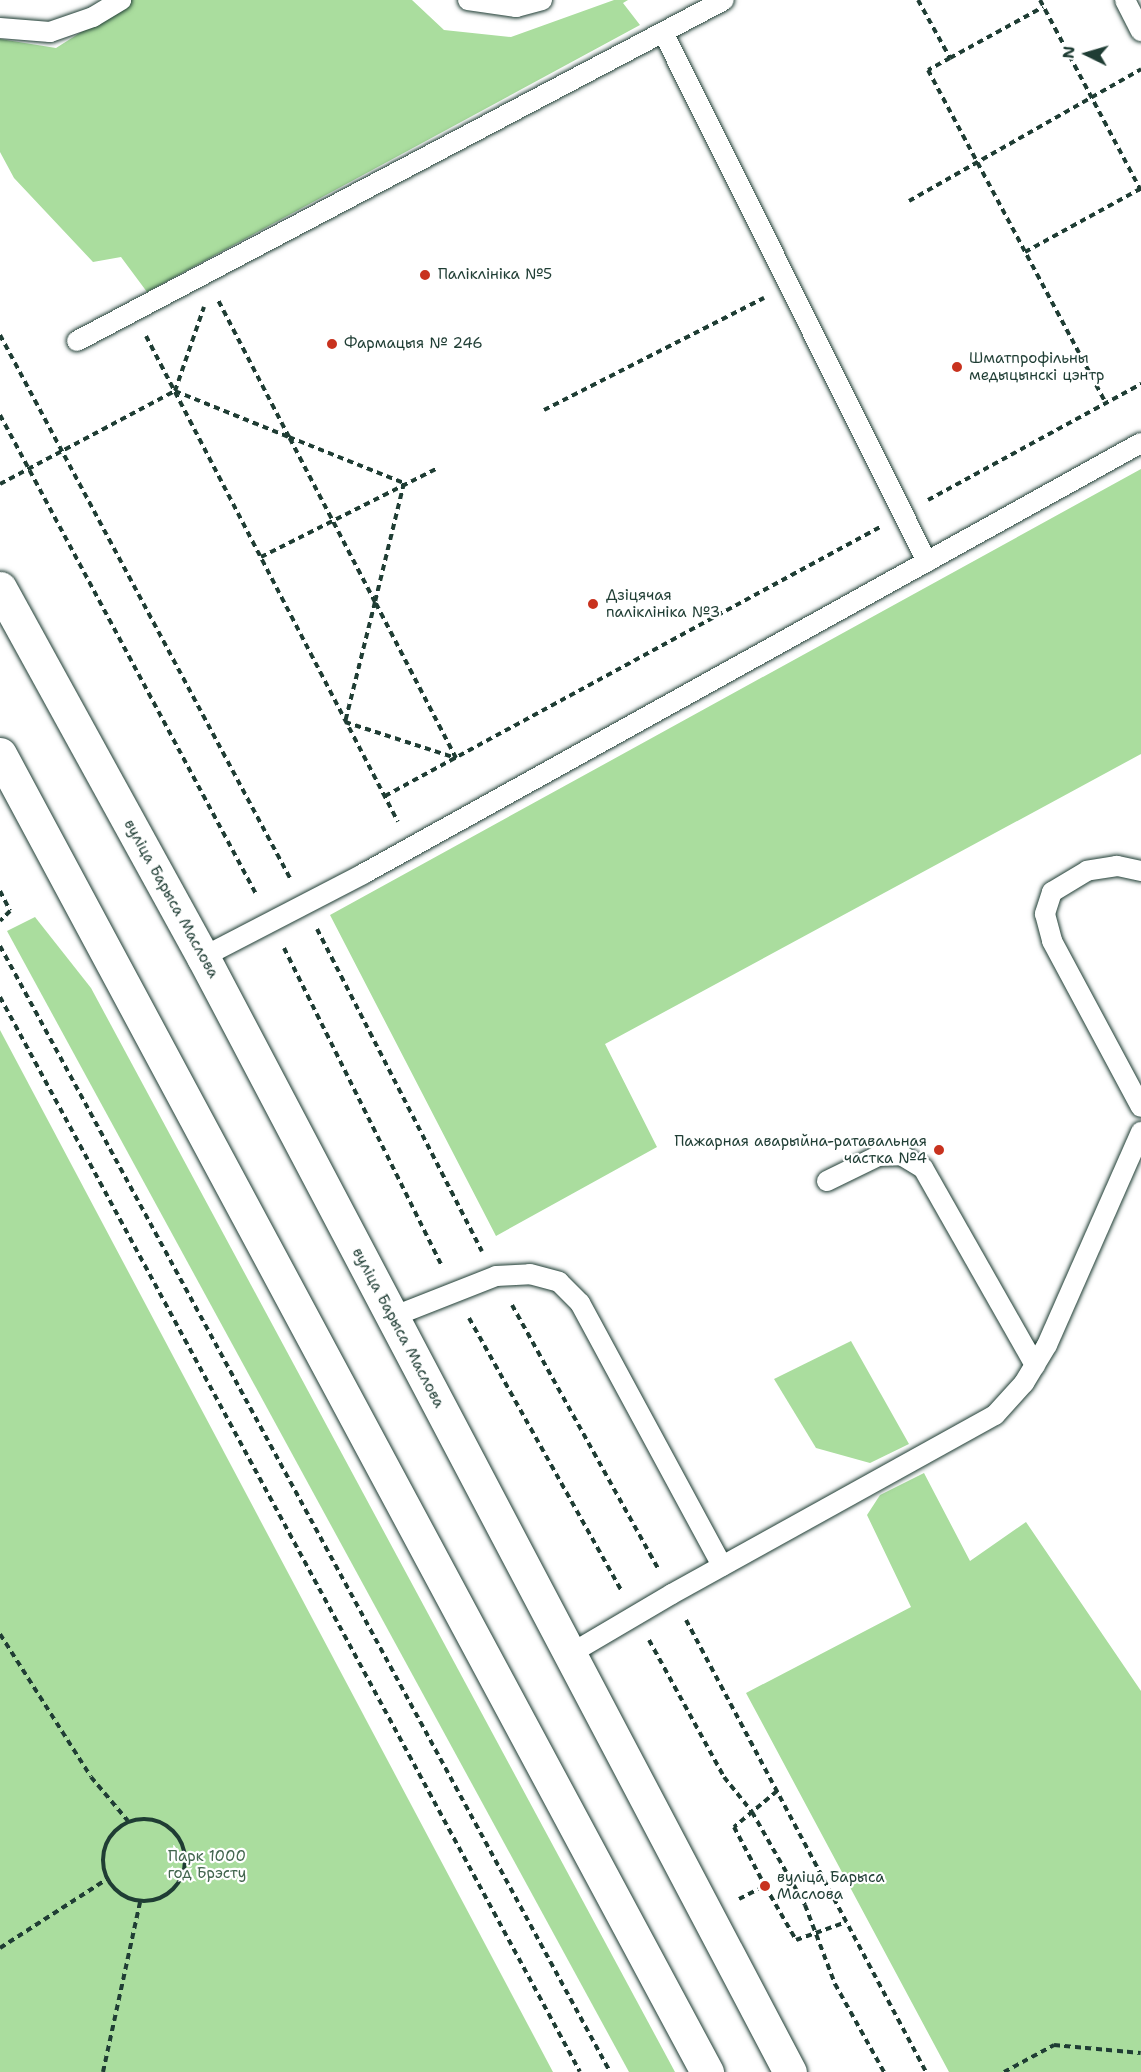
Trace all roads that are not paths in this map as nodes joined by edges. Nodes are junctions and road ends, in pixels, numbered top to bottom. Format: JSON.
{"nodes":[{"id":1,"x":121,"y":0,"type":"edge"},
{"id":2,"x":468,"y":0,"type":"edge"},
{"id":3,"x":542,"y":0,"type":"edge"},
{"id":4,"x":724,"y":0,"type":"edge"},
{"id":5,"x":1125,"y":0,"type":"edge"},
{"id":6,"x":0,"y":28,"type":"edge"},
{"id":7,"x":1141,"y":31,"type":"edge"},
{"id":8,"x":663,"y":32,"type":"junction"},
{"id":9,"x":77,"y":341,"type":"dead end"},
{"id":10,"x":1141,"y":443,"type":"edge"},
{"id":11,"x":927,"y":562,"type":"junction"},
{"id":12,"x":4,"y":600,"type":"edge"},
{"id":13,"x":0,"y":754,"type":"edge"},
{"id":14,"x":1141,"y":871,"type":"edge"},
{"id":15,"x":203,"y":957,"type":"junction"},
{"id":16,"x":1141,"y":1107,"type":"edge"},
{"id":17,"x":1141,"y":1132,"type":"edge"},
{"id":18,"x":827,"y":1181,"type":"dead end"},
{"id":19,"x":392,"y":1317,"type":"junction"},
{"id":20,"x":1035,"y":1365,"type":"junction"},
{"id":21,"x":722,"y":1566,"type":"junction"},
{"id":22,"x":570,"y":1654,"type":"junction"},
{"id":23,"x":707,"y":2072,"type":"edge"},
{"id":24,"x":790,"y":2072,"type":"edge"}],
"edges":[{"from":1,"to":6,"type":"lane"},
{"from":2,"to":3,"type":"lane"},
{"from":4,"to":8,"type":"lane"},
{"from":5,"to":7,"type":"lane"},
{"from":8,"to":9,"type":"lane"},
{"from":8,"to":11,"type":"lane"},
{"from":10,"to":11,"type":"lane"},
{"from":11,"to":15,"type":"lane"},
{"from":12,"to":15,"type":"main road","name":"вуліца Барыса Маслова"},
{"from":13,"to":23,"type":"main road"},
{"from":14,"to":16,"type":"lane"},
{"from":15,"to":19,"type":"main road","name":"вуліца Барыса Маслова"},
{"from":17,"to":20,"type":"lane"},
{"from":18,"to":20,"type":"lane"},
{"from":19,"to":21,"type":"lane"},
{"from":19,"to":22,"type":"main road","name":"вуліца Барыса Маслова"},
{"from":20,"to":21,"type":"lane"},
{"from":21,"to":22,"type":"lane"},
{"from":22,"to":24,"type":"main road","name":"вуліца Барыса Маслова"}]}
